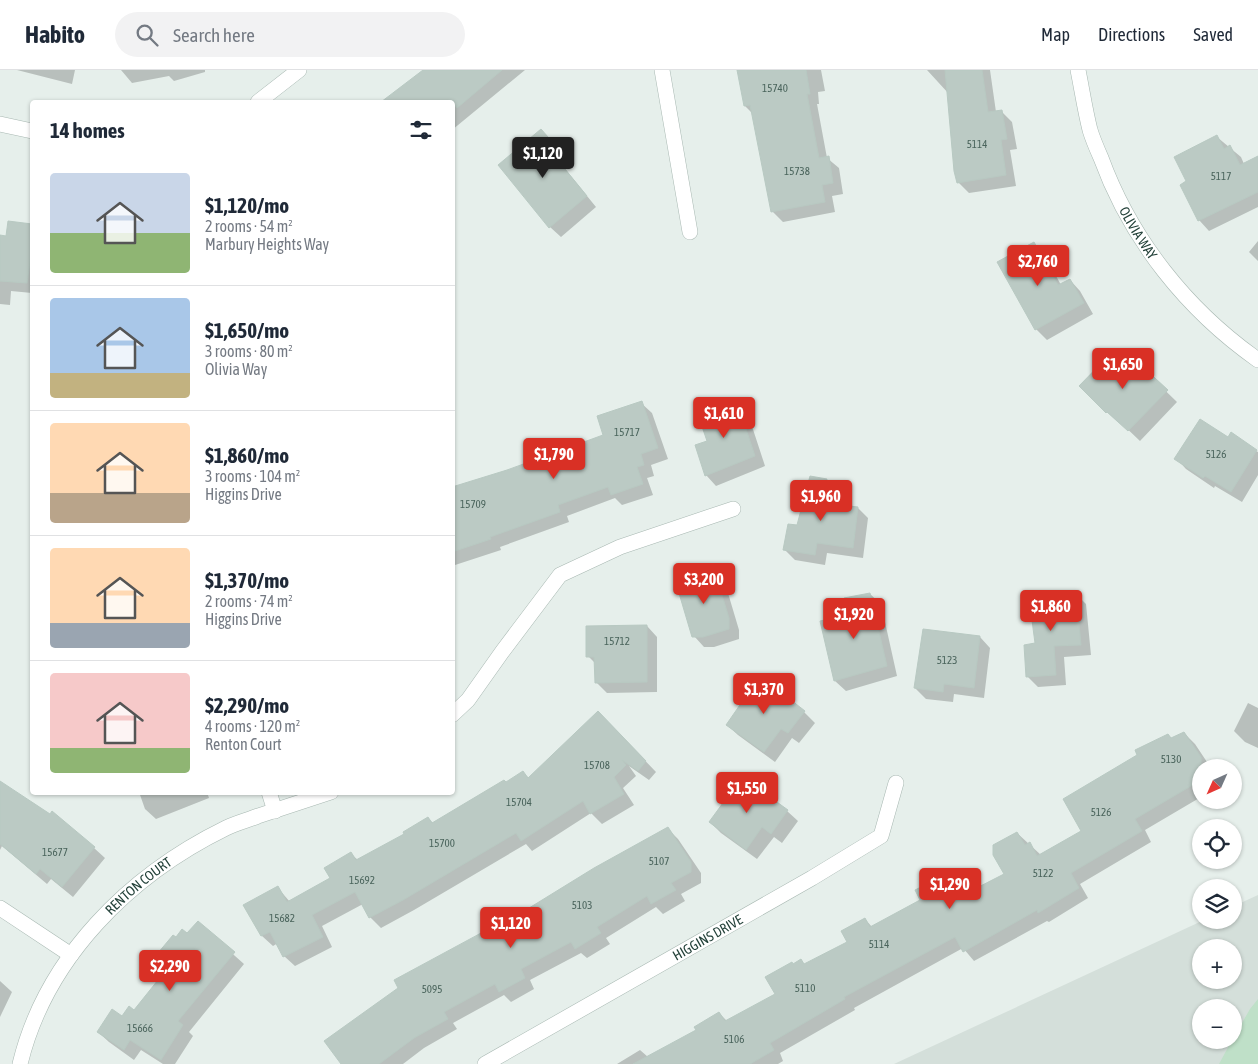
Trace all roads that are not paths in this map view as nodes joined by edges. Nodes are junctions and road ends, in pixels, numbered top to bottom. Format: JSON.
{"nodes":[{"id":1,"x":299,"y":70,"type":"edge"},
{"id":2,"x":662,"y":70,"type":"edge"},
{"id":3,"x":1078,"y":70,"type":"edge"},
{"id":4,"x":261,"y":100,"type":"edge"},
{"id":5,"x":0,"y":124,"type":"edge"},
{"id":6,"x":30,"y":131,"type":"edge"},
{"id":7,"x":690,"y":232,"type":"dead end"},
{"id":8,"x":1258,"y":360,"type":"edge"},
{"id":9,"x":734,"y":509,"type":"dead end"},
{"id":10,"x":455,"y":712,"type":"edge"},
{"id":11,"x":896,"y":783,"type":"dead end"},
{"id":12,"x":270,"y":795,"type":"edge"},
{"id":13,"x":322,"y":795,"type":"edge"},
{"id":14,"x":275,"y":810,"type":"junction"},
{"id":15,"x":0,"y":908,"type":"edge"},
{"id":16,"x":71,"y":955,"type":"junction"},
{"id":17,"x":20,"y":1064,"type":"edge"},
{"id":18,"x":485,"y":1064,"type":"edge"}],
"edges":[{"from":1,"to":4,"type":"street"},
{"from":2,"to":7,"type":"street"},
{"from":3,"to":8,"type":"street","name":"OLIVIA WAY"},
{"from":5,"to":6,"type":"street"},
{"from":9,"to":10,"type":"street"},
{"from":11,"to":18,"type":"street","name":"HIGGINS DRIVE"},
{"from":12,"to":14,"type":"street"},
{"from":13,"to":14,"type":"street","name":"RENTON COURT"},
{"from":14,"to":16,"type":"street","name":"RENTON COURT"},
{"from":15,"to":16,"type":"street"},
{"from":16,"to":17,"type":"street","name":"RENTON COURT"}]}
